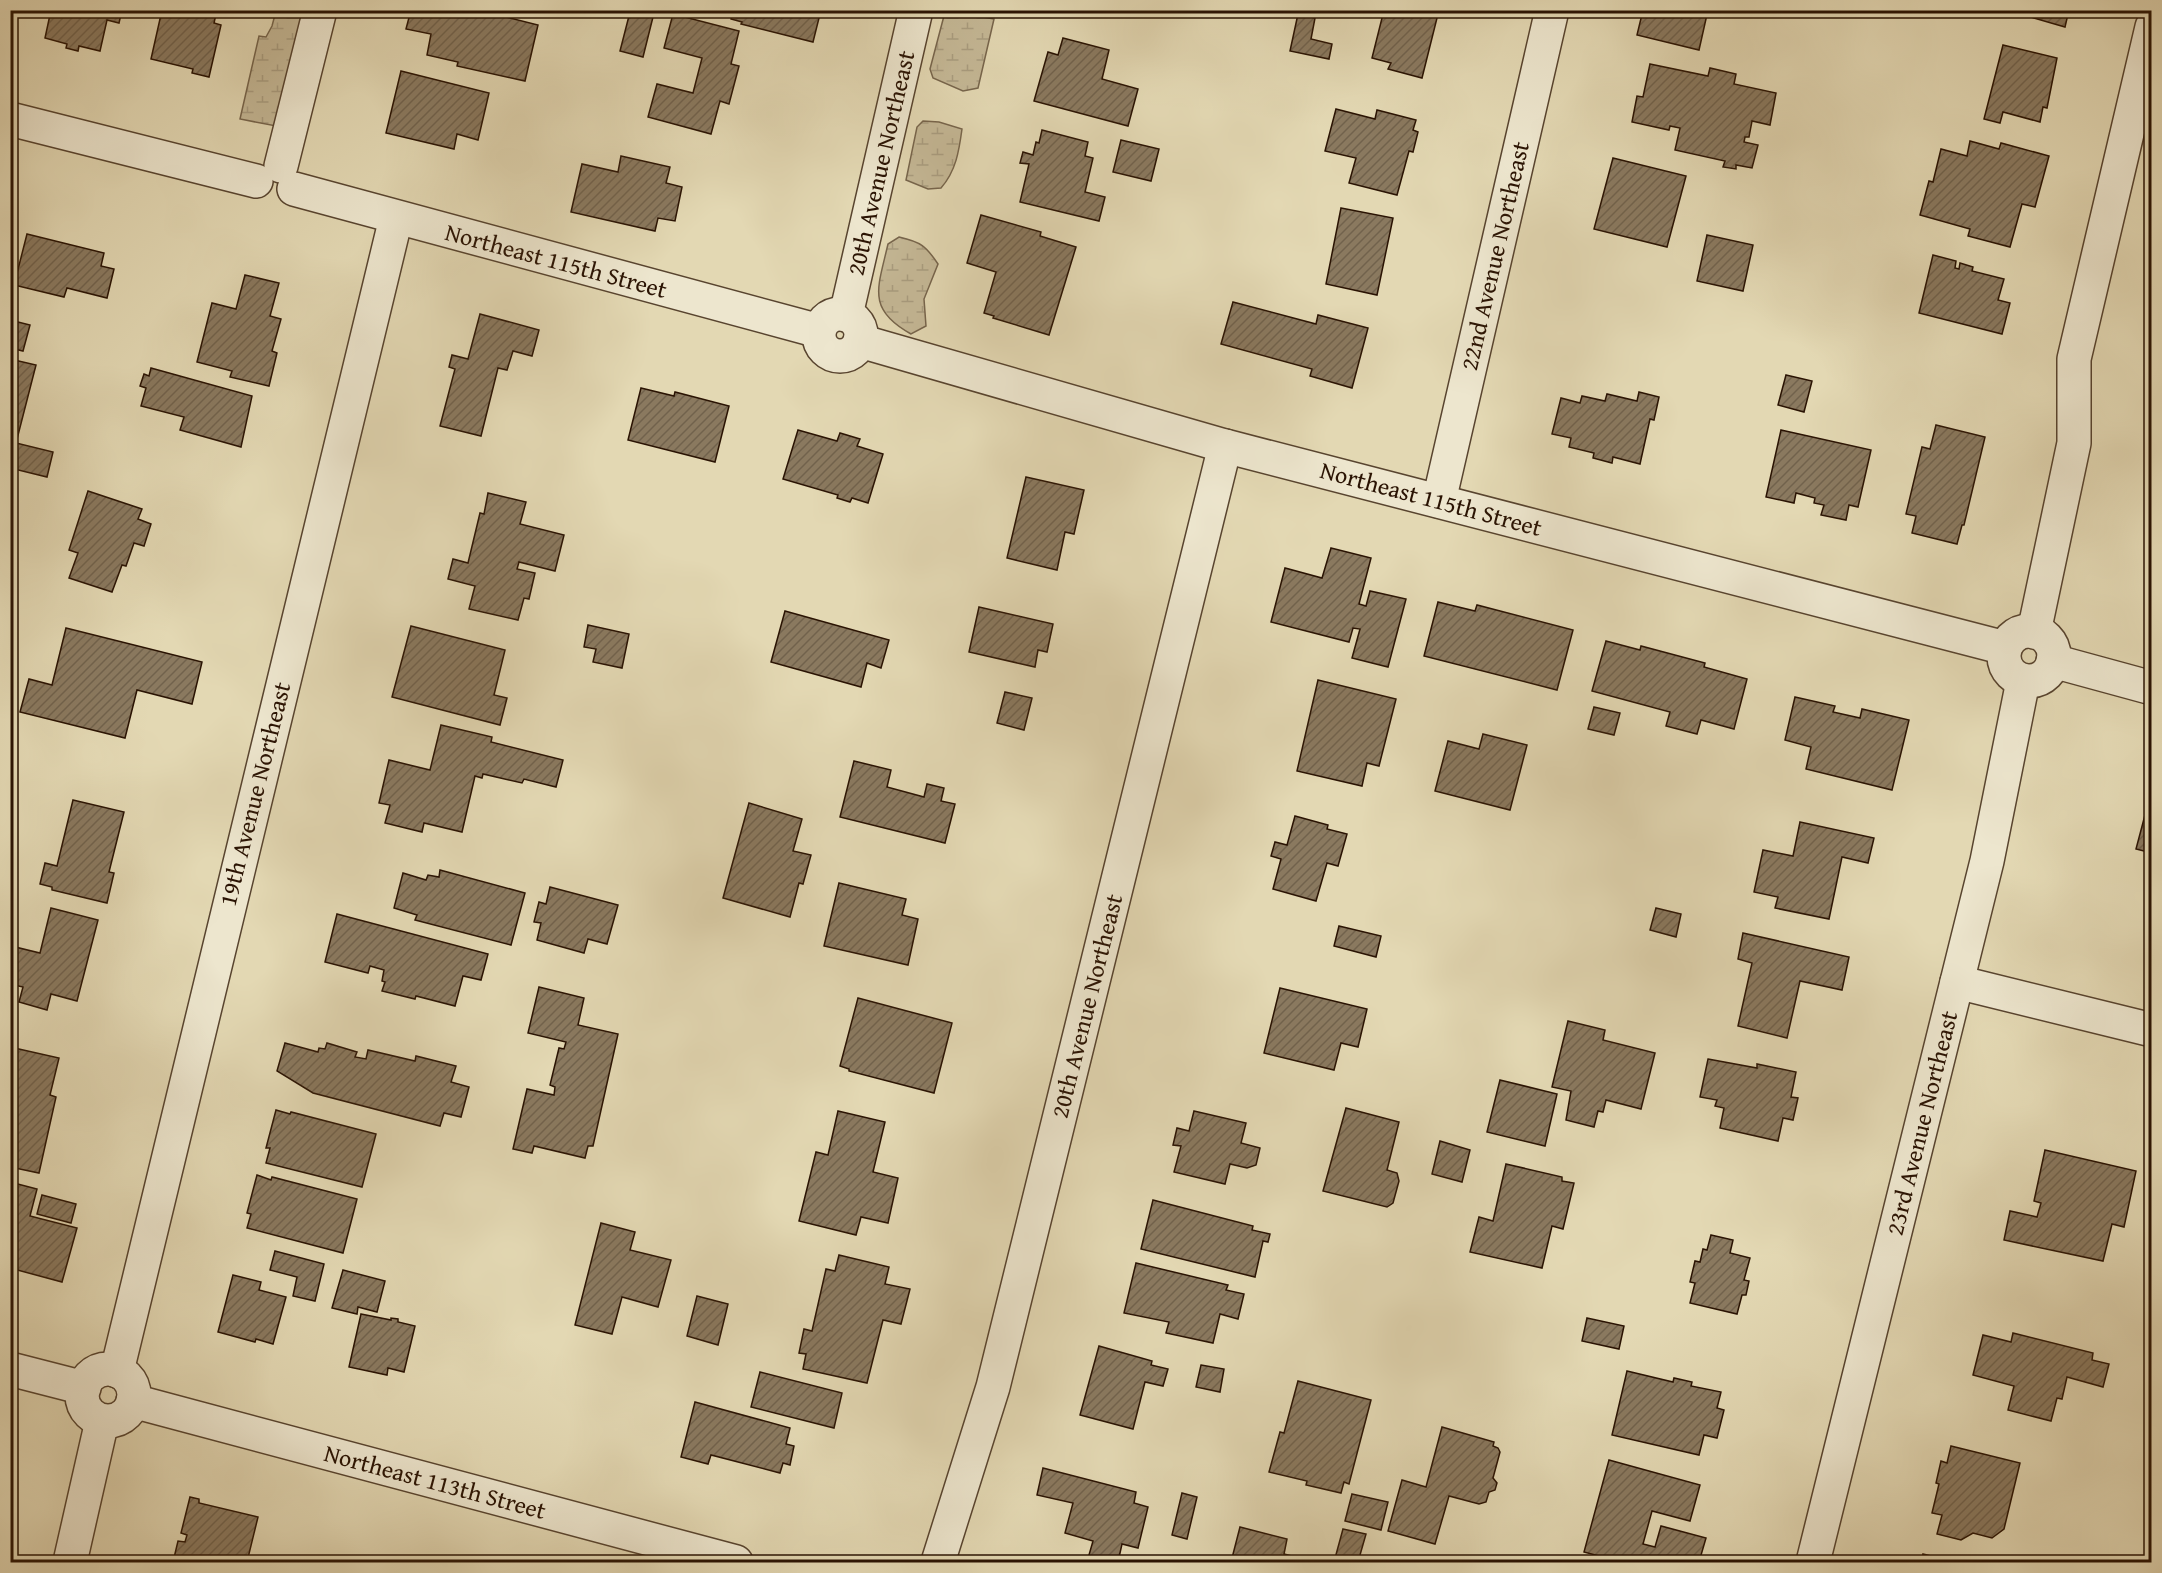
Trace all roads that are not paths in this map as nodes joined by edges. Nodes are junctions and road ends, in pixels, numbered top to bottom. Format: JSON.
{"nodes":[{"id":1,"x":320,"y":10,"type":"edge"},
{"id":2,"x":916,"y":10,"type":"edge"},
{"id":3,"x":1552,"y":10,"type":"edge"},
{"id":4,"x":2151,"y":27,"type":"edge"},
{"id":5,"x":10,"y":119,"type":"edge"},
{"id":6,"x":277,"y":179,"type":"junction"},
{"id":7,"x":396,"y":218,"type":"junction"},
{"id":8,"x":841,"y":329,"type":"junction"},
{"id":9,"x":1225,"y":446,"type":"junction"},
{"id":10,"x":1439,"y":501,"type":"junction"},
{"id":11,"x":2034,"y":632,"type":"junction"},
{"id":12,"x":2005,"y":648,"type":"junction"},
{"id":13,"x":2053,"y":661,"type":"junction"},
{"id":14,"x":2023,"y":681,"type":"junction"},
{"id":15,"x":2151,"y":688,"type":"edge"},
{"id":16,"x":1957,"y":982,"type":"junction"},
{"id":17,"x":2151,"y":1030,"type":"edge"},
{"id":18,"x":10,"y":1369,"type":"edge"},
{"id":19,"x":117,"y":1371,"type":"junction"},
{"id":20,"x":84,"y":1388,"type":"junction"},
{"id":21,"x":134,"y":1401,"type":"junction"},
{"id":22,"x":102,"y":1420,"type":"junction"},
{"id":23,"x":70,"y":1563,"type":"edge"},
{"id":24,"x":736,"y":1563,"type":"edge"},
{"id":25,"x":938,"y":1563,"type":"edge"},
{"id":26,"x":1813,"y":1563,"type":"edge"}],
"edges":[{"from":1,"to":6,"type":"street"},
{"from":2,"to":8,"type":"street","name":"20th Avenue Northeast"},
{"from":3,"to":10,"type":"street","name":"22nd Avenue Northeast"},
{"from":4,"to":11,"type":"street"},
{"from":5,"to":6,"type":"street","name":"Northeast 115th Street"},
{"from":6,"to":7,"type":"street","name":"Northeast 115th Street"},
{"from":7,"to":8,"type":"street","name":"Northeast 115th Street"},
{"from":7,"to":19,"type":"street","name":"19th Avenue Northeast"},
{"from":8,"to":9,"type":"street","name":"Northeast 115th Street"},
{"from":9,"to":10,"type":"street","name":"Northeast 115th Street"},
{"from":9,"to":25,"type":"street","name":"20th Avenue Northeast"},
{"from":10,"to":12,"type":"street","name":"Northeast 115th Street"},
{"from":11,"to":12,"type":"street"},
{"from":11,"to":13,"type":"street"},
{"from":12,"to":14,"type":"street"},
{"from":13,"to":14,"type":"street"},
{"from":13,"to":15,"type":"street"},
{"from":14,"to":16,"type":"street","name":"23rd Avenue Northeast"},
{"from":16,"to":17,"type":"street"},
{"from":16,"to":26,"type":"street","name":"23rd Avenue Northeast"},
{"from":18,"to":20,"type":"street"},
{"from":19,"to":20,"type":"street"},
{"from":19,"to":21,"type":"street"},
{"from":20,"to":22,"type":"street"},
{"from":21,"to":22,"type":"street"},
{"from":21,"to":24,"type":"street","name":"Northeast 113th Street"},
{"from":22,"to":23,"type":"street"}]}
